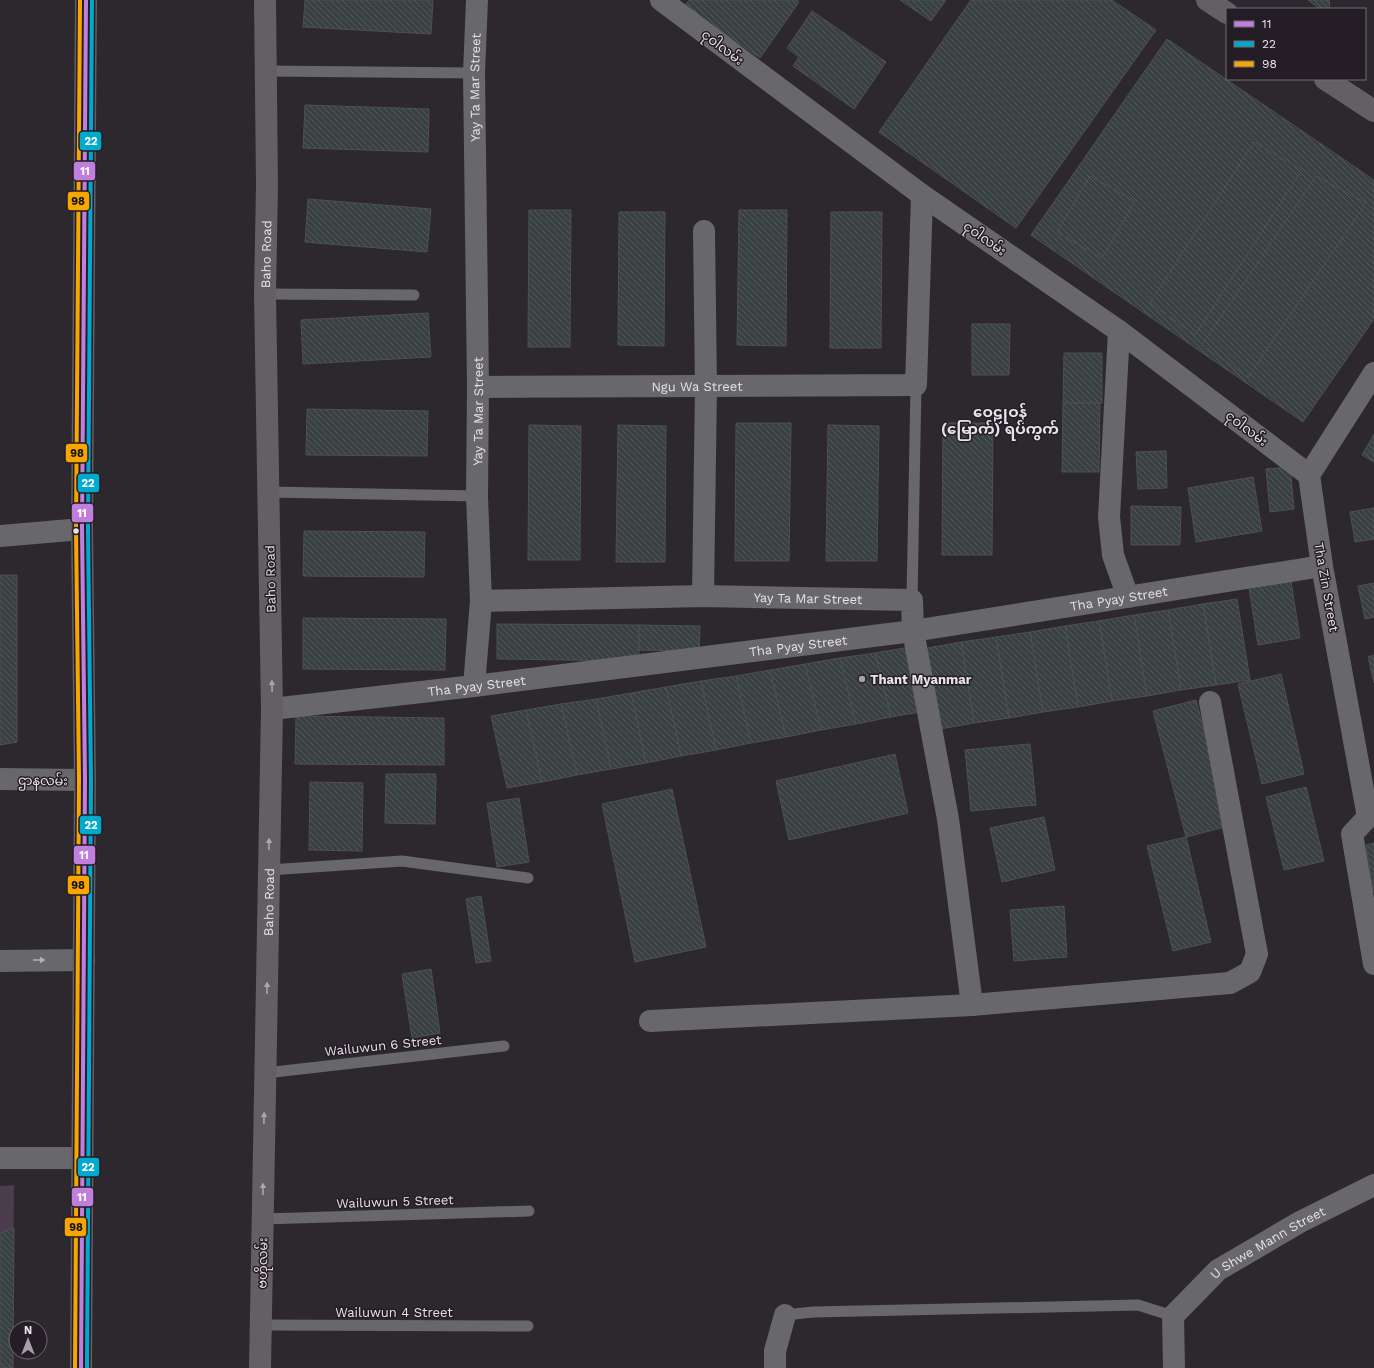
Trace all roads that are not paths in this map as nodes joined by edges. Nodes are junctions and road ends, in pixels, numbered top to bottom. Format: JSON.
{"nodes":[{"id":1,"x":86,"y":0,"type":"edge"},
{"id":2,"x":265,"y":0,"type":"edge"},
{"id":3,"x":477,"y":0,"type":"edge"},
{"id":4,"x":661,"y":0,"type":"edge"},
{"id":5,"x":1207,"y":0,"type":"edge"},
{"id":6,"x":1226,"y":12,"type":"edge"},
{"id":7,"x":266,"y":70,"type":"junction"},
{"id":8,"x":474,"y":73,"type":"junction"},
{"id":9,"x":1328,"y":80,"type":"edge"},
{"id":10,"x":1374,"y":111,"type":"edge"},
{"id":11,"x":922,"y":195,"type":"junction"},
{"id":12,"x":704,"y":231,"type":"dead end"},
{"id":13,"x":264,"y":294,"type":"junction"},
{"id":14,"x":414,"y":294,"type":"dead end"},
{"id":15,"x":1119,"y":331,"type":"junction"},
{"id":16,"x":1374,"y":373,"type":"edge"},
{"id":17,"x":916,"y":385,"type":"junction"},
{"id":18,"x":478,"y":387,"type":"junction"},
{"id":19,"x":706,"y":387,"type":"junction"},
{"id":20,"x":1309,"y":475,"type":"junction"},
{"id":21,"x":269,"y":492,"type":"junction"},
{"id":22,"x":478,"y":496,"type":"junction"},
{"id":23,"x":82,"y":529,"type":"junction"},
{"id":24,"x":0,"y":536,"type":"edge"},
{"id":25,"x":1322,"y":566,"type":"junction"},
{"id":26,"x":703,"y":596,"type":"junction"},
{"id":27,"x":1128,"y":597,"type":"junction"},
{"id":28,"x":912,"y":600,"type":"junction"},
{"id":29,"x":481,"y":601,"type":"junction"},
{"id":30,"x":913,"y":631,"type":"junction"},
{"id":31,"x":474,"y":686,"type":"junction"},
{"id":32,"x":1210,"y":702,"type":"dead end"},
{"id":33,"x":272,"y":709,"type":"junction"},
{"id":34,"x":0,"y":779,"type":"edge"},
{"id":35,"x":85,"y":780,"type":"junction"},
{"id":36,"x":1371,"y":816,"type":"edge"},
{"id":37,"x":269,"y":870,"type":"junction"},
{"id":38,"x":528,"y":878,"type":"dead end"},
{"id":39,"x":84,"y":960,"type":"junction"},
{"id":40,"x":0,"y":961,"type":"edge"},
{"id":41,"x":1374,"y":964,"type":"edge"},
{"id":42,"x":972,"y":1005,"type":"junction"},
{"id":43,"x":650,"y":1021,"type":"dead end"},
{"id":44,"x":504,"y":1046,"type":"dead end"},
{"id":45,"x":265,"y":1072,"type":"junction"},
{"id":46,"x":264,"y":1157,"type":"joint"},
{"id":47,"x":0,"y":1158,"type":"edge"},
{"id":48,"x":82,"y":1158,"type":"junction"},
{"id":49,"x":1374,"y":1185,"type":"edge"},
{"id":50,"x":528,"y":1210,"type":"dead end"},
{"id":51,"x":263,"y":1219,"type":"junction"},
{"id":52,"x":785,"y":1315,"type":"joint"},
{"id":53,"x":1172,"y":1316,"type":"junction"},
{"id":54,"x":260,"y":1325,"type":"junction"},
{"id":55,"x":528,"y":1326,"type":"dead end"},
{"id":56,"x":81,"y":1368,"type":"edge"},
{"id":57,"x":260,"y":1368,"type":"edge"},
{"id":58,"x":775,"y":1368,"type":"edge"},
{"id":59,"x":1174,"y":1368,"type":"edge"}],
"edges":[{"from":1,"to":23,"type":"main road"},
{"from":2,"to":7,"type":"main road","name":"Baho Road"},
{"from":3,"to":8,"type":"street","name":"Yay Ta Mar Street"},
{"from":4,"to":11,"type":"street","name":"ငုဝါလမ်း"},
{"from":5,"to":6,"type":"main road"},
{"from":7,"to":8,"type":"lane"},
{"from":7,"to":13,"type":"main road","name":"Baho Road"},
{"from":8,"to":18,"type":"street","name":"Yay Ta Mar Street"},
{"from":9,"to":10,"type":"main road"},
{"from":11,"to":15,"type":"street","name":"ငုဝါလမ်း"},
{"from":11,"to":17,"type":"street"},
{"from":12,"to":19,"type":"street"},
{"from":13,"to":14,"type":"lane"},
{"from":13,"to":21,"type":"main road","name":"Baho Road"},
{"from":15,"to":20,"type":"street","name":"ငုဝါလမ်း"},
{"from":15,"to":27,"type":"street"},
{"from":16,"to":20,"type":"street"},
{"from":17,"to":19,"type":"street","name":"Ngu Wa Street"},
{"from":17,"to":28,"type":"lane"},
{"from":18,"to":19,"type":"street","name":"Ngu Wa Street"},
{"from":18,"to":22,"type":"street","name":"Yay Ta Mar Street"},
{"from":19,"to":26,"type":"street"},
{"from":20,"to":25,"type":"street","name":"Tha Zin Street"},
{"from":21,"to":22,"type":"lane"},
{"from":33,"to":21,"type":"main road","name":"Baho Road","one_way":true},
{"from":22,"to":29,"type":"street","name":"Yay Ta Mar Street"},
{"from":23,"to":24,"type":"street"},
{"from":23,"to":35,"type":"main road"},
{"from":25,"to":27,"type":"street","name":"Tha Pyay Street"},
{"from":25,"to":36,"type":"street","name":"Tha Zin Street"},
{"from":26,"to":28,"type":"street","name":"Yay Ta Mar Street"},
{"from":26,"to":29,"type":"street","name":"Yay Ta Mar Street"},
{"from":27,"to":30,"type":"street","name":"Tha Pyay Street"},
{"from":28,"to":30,"type":"street"},
{"from":29,"to":31,"type":"street"},
{"from":30,"to":31,"type":"street","name":"Tha Pyay Street"},
{"from":30,"to":42,"type":"street"},
{"from":31,"to":33,"type":"street","name":"Tha Pyay Street"},
{"from":32,"to":42,"type":"street"},
{"from":37,"to":33,"type":"main road","name":"Baho Road","one_way":true},
{"from":34,"to":35,"type":"street","name":"ဌာနလမ်း"},
{"from":35,"to":39,"type":"main road"},
{"from":36,"to":41,"type":"street"},
{"from":37,"to":38,"type":"lane"},
{"from":45,"to":37,"type":"main road","name":"Baho Road","one_way":true},
{"from":40,"to":39,"type":"street","one_way":true},
{"from":39,"to":48,"type":"main road"},
{"from":42,"to":43,"type":"street"},
{"from":44,"to":45,"type":"lane","name":"Wailuwun 6 Street"},
{"from":46,"to":45,"type":"main road","name":"Baho Road","one_way":true},
{"from":51,"to":46,"type":"main road","name":"ဗဟိုလမ်း","one_way":true},
{"from":47,"to":48,"type":"street"},
{"from":48,"to":56,"type":"main road"},
{"from":49,"to":53,"type":"street","name":"U Shwe Mann Street"},
{"from":50,"to":51,"type":"lane","name":"Wailuwun 5 Street"},
{"from":51,"to":54,"type":"main road","name":"ဗဟိုလမ်း"},
{"from":52,"to":53,"type":"lane"},
{"from":52,"to":58,"type":"street"},
{"from":53,"to":59,"type":"street"},
{"from":54,"to":55,"type":"lane","name":"Wailuwun 4 Street"},
{"from":54,"to":57,"type":"main road","name":"ဗဟိုလမ်း"}]}
